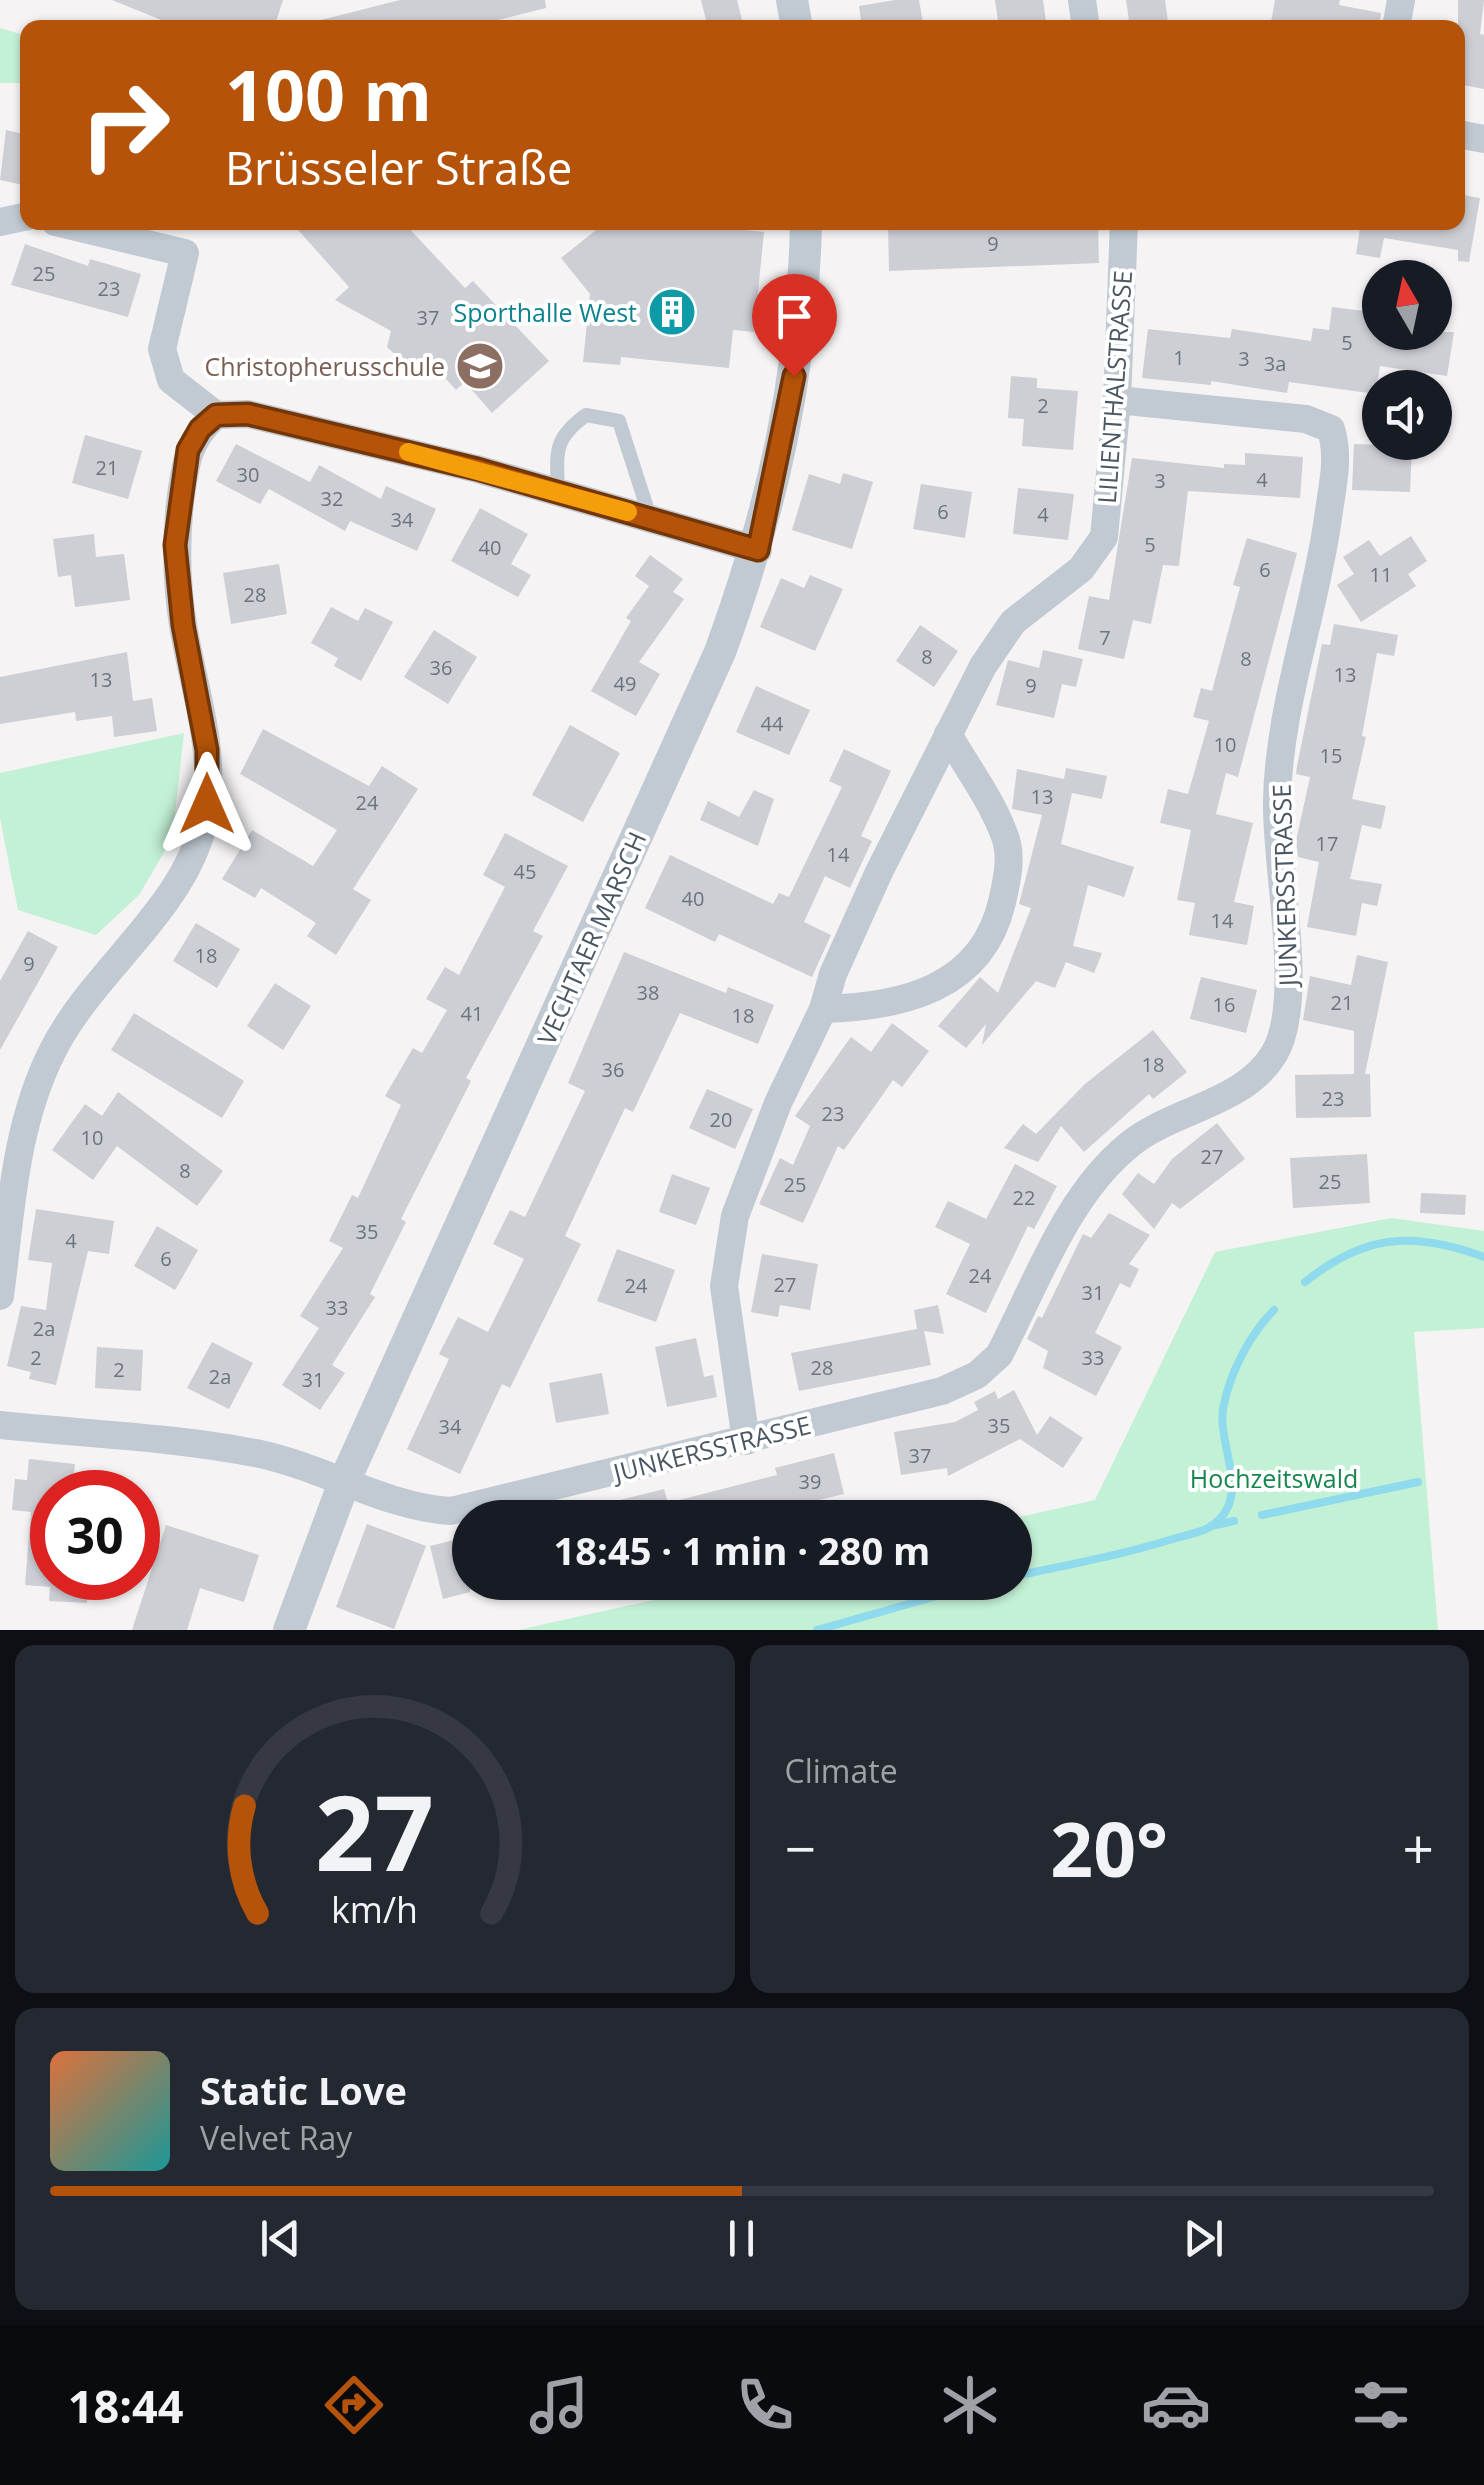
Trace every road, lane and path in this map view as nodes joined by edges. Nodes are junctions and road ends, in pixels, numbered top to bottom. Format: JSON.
{"nodes":[{"id":1,"x":88,"y":230,"type":"edge"},
{"id":2,"x":806,"y":230,"type":"edge"},
{"id":3,"x":1124,"y":230,"type":"edge"},
{"id":4,"x":1117,"y":400,"type":"junction"},
{"id":5,"x":216,"y":415,"type":"junction"},
{"id":6,"x":558,"y":493,"type":"junction"},
{"id":7,"x":650,"y":517,"type":"junction"},
{"id":8,"x":758,"y":550,"type":"junction"},
{"id":9,"x":948,"y":734,"type":"junction"},
{"id":10,"x":823,"y":1010,"type":"junction"},
{"id":11,"x":11,"y":1122,"type":"edge"},
{"id":12,"x":0,"y":1296,"type":"edge"},
{"id":13,"x":0,"y":1424,"type":"edge"},
{"id":14,"x":746,"y":1441,"type":"junction"},
{"id":15,"x":346,"y":1480,"type":"junction"},
{"id":16,"x":289,"y":1630,"type":"edge"}],
"edges":[{"from":1,"to":5,"type":"street"},
{"from":2,"to":8,"type":"street","name":"VECHTAER MARSCH"},
{"from":3,"to":4,"type":"street","name":"LILIENTHALSTRASSE"},
{"from":4,"to":9,"type":"street","name":"LILIENTHALSTRASSE"},
{"from":4,"to":14,"type":"street","name":"JUNKERSSTRASSE"},
{"from":5,"to":6,"type":"street"},
{"from":5,"to":11,"type":"street"},
{"from":6,"to":7,"type":"street"},
{"from":6,"to":7,"type":"lane"},
{"from":7,"to":8,"type":"street"},
{"from":8,"to":15,"type":"street","name":"VECHTAER MARSCH"},
{"from":9,"to":10,"type":"street","name":"LILIENTHALSTRASSE"},
{"from":9,"to":10,"type":"street"},
{"from":10,"to":14,"type":"street","name":"LILIENTHALSTRASSE"},
{"from":11,"to":12,"type":"street"},
{"from":13,"to":15,"type":"street","name":"JUNKERSSTRASSE"},
{"from":14,"to":15,"type":"street","name":"JUNKERSSTRASSE"},
{"from":15,"to":16,"type":"street","name":"VECHTAER MARSCH"}]}
